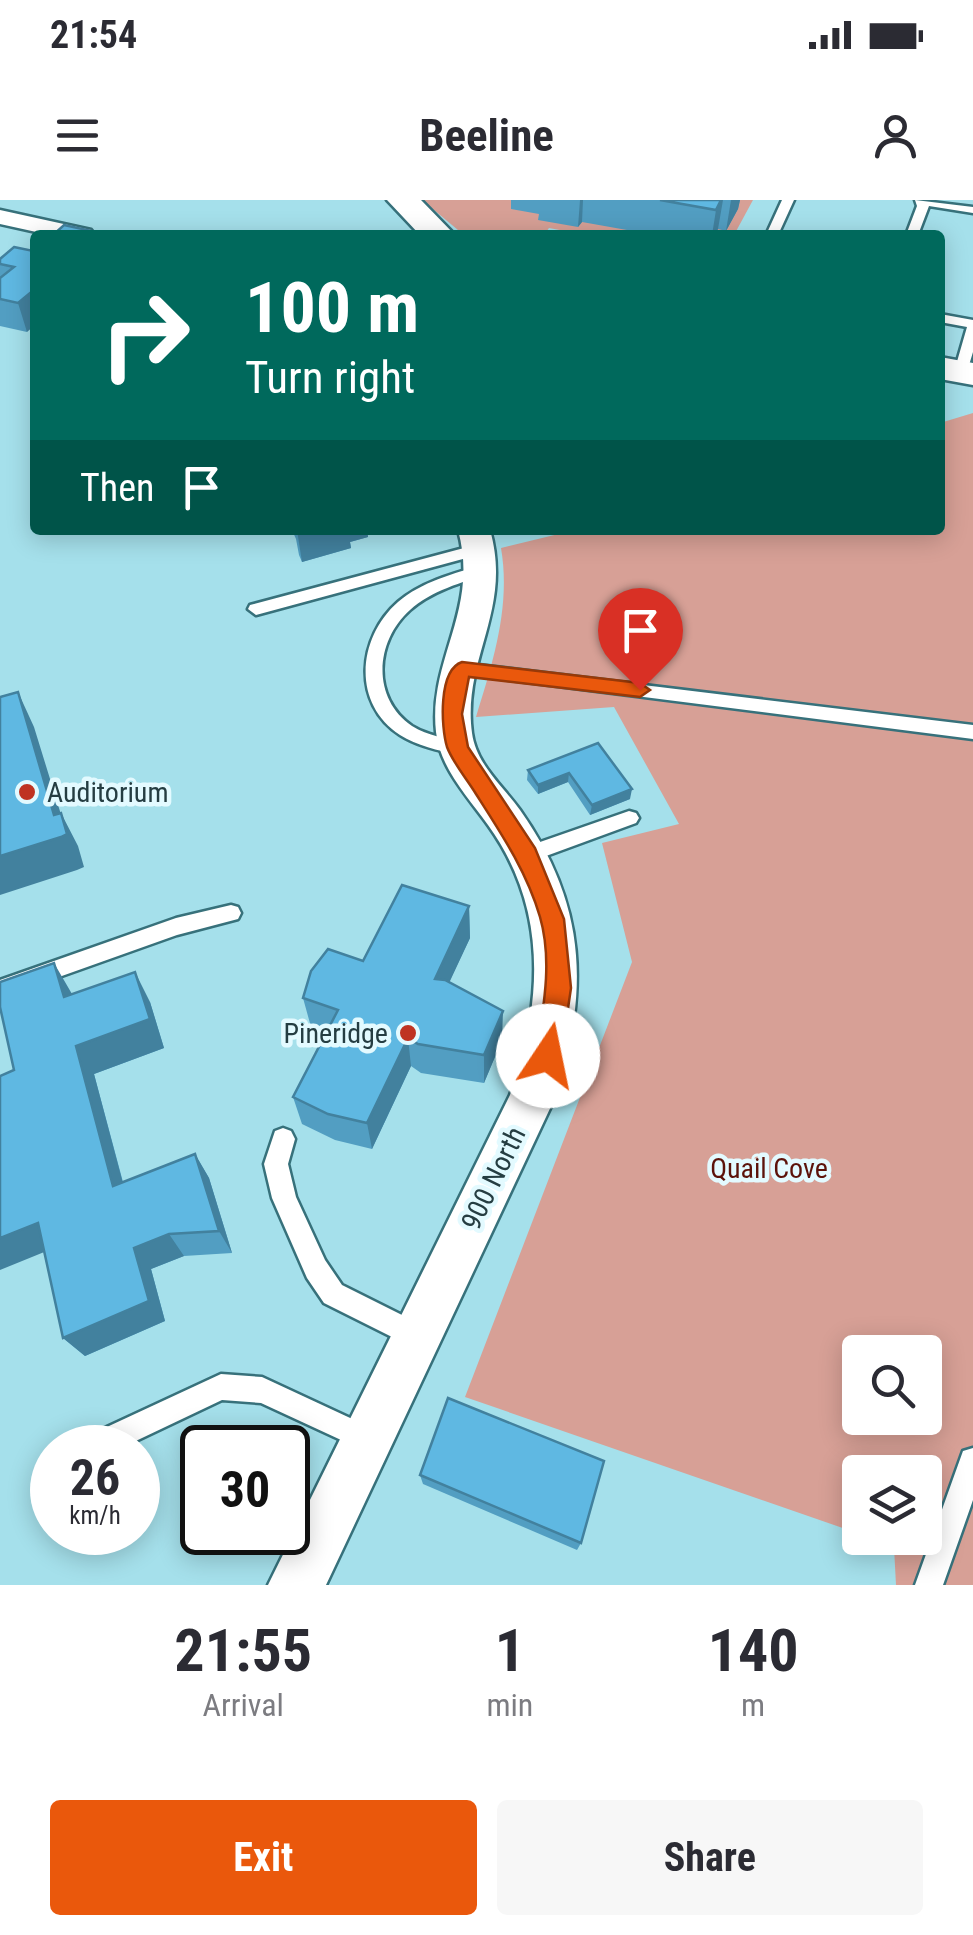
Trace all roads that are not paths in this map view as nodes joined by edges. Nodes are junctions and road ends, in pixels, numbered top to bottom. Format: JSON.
{"nodes":[{"id":1,"x":403,"y":200,"type":"edge"},
{"id":2,"x":788,"y":200,"type":"edge"},
{"id":3,"x":922,"y":201,"type":"edge"},
{"id":4,"x":973,"y":210,"type":"edge"},
{"id":5,"x":0,"y":218,"type":"edge"},
{"id":6,"x":59,"y":230,"type":"edge"},
{"id":7,"x":434,"y":230,"type":"edge"},
{"id":8,"x":774,"y":230,"type":"edge"},
{"id":9,"x":913,"y":230,"type":"edge"},
{"id":10,"x":945,"y":319,"type":"edge"},
{"id":11,"x":973,"y":326,"type":"edge"},
{"id":12,"x":958,"y":372,"type":"edge"},
{"id":13,"x":479,"y":550,"type":"edge"},
{"id":14,"x":256,"y":609,"type":"dead end"},
{"id":15,"x":462,"y":669,"type":"junction"},
{"id":16,"x":973,"y":732,"type":"edge"},
{"id":17,"x":458,"y":748,"type":"junction"},
{"id":18,"x":630,"y":818,"type":"dead end"},
{"id":19,"x":527,"y":855,"type":"junction"},
{"id":20,"x":231,"y":913,"type":"dead end"},
{"id":21,"x":0,"y":989,"type":"edge"},
{"id":22,"x":283,"y":1139,"type":"dead end"},
{"id":23,"x":417,"y":1336,"type":"junction"},
{"id":24,"x":140,"y":1425,"type":"edge"},
{"id":25,"x":367,"y":1438,"type":"junction"},
{"id":26,"x":973,"y":1461,"type":"edge"},
{"id":27,"x":296,"y":1585,"type":"edge"},
{"id":28,"x":929,"y":1585,"type":"edge"}],
"edges":[{"from":1,"to":7,"type":"street"},
{"from":2,"to":8,"type":"lane"},
{"from":3,"to":4,"type":"lane"},
{"from":3,"to":9,"type":"lane"},
{"from":5,"to":6,"type":"street"},
{"from":10,"to":11,"type":"lane"},
{"from":11,"to":12,"type":"lane"},
{"from":13,"to":14,"type":"lane"},
{"from":13,"to":15,"type":"street","name":"900 North"},
{"from":13,"to":17,"type":"lane"},
{"from":15,"to":16,"type":"lane"},
{"from":15,"to":17,"type":"street","name":"900 North"},
{"from":17,"to":19,"type":"street","name":"900 North"},
{"from":18,"to":19,"type":"lane"},
{"from":19,"to":23,"type":"street","name":"900 North"},
{"from":20,"to":21,"type":"lane"},
{"from":22,"to":23,"type":"lane"},
{"from":23,"to":25,"type":"street","name":"900 North"},
{"from":24,"to":25,"type":"lane"},
{"from":25,"to":27,"type":"street","name":"900 North"},
{"from":26,"to":28,"type":"lane"}]}
